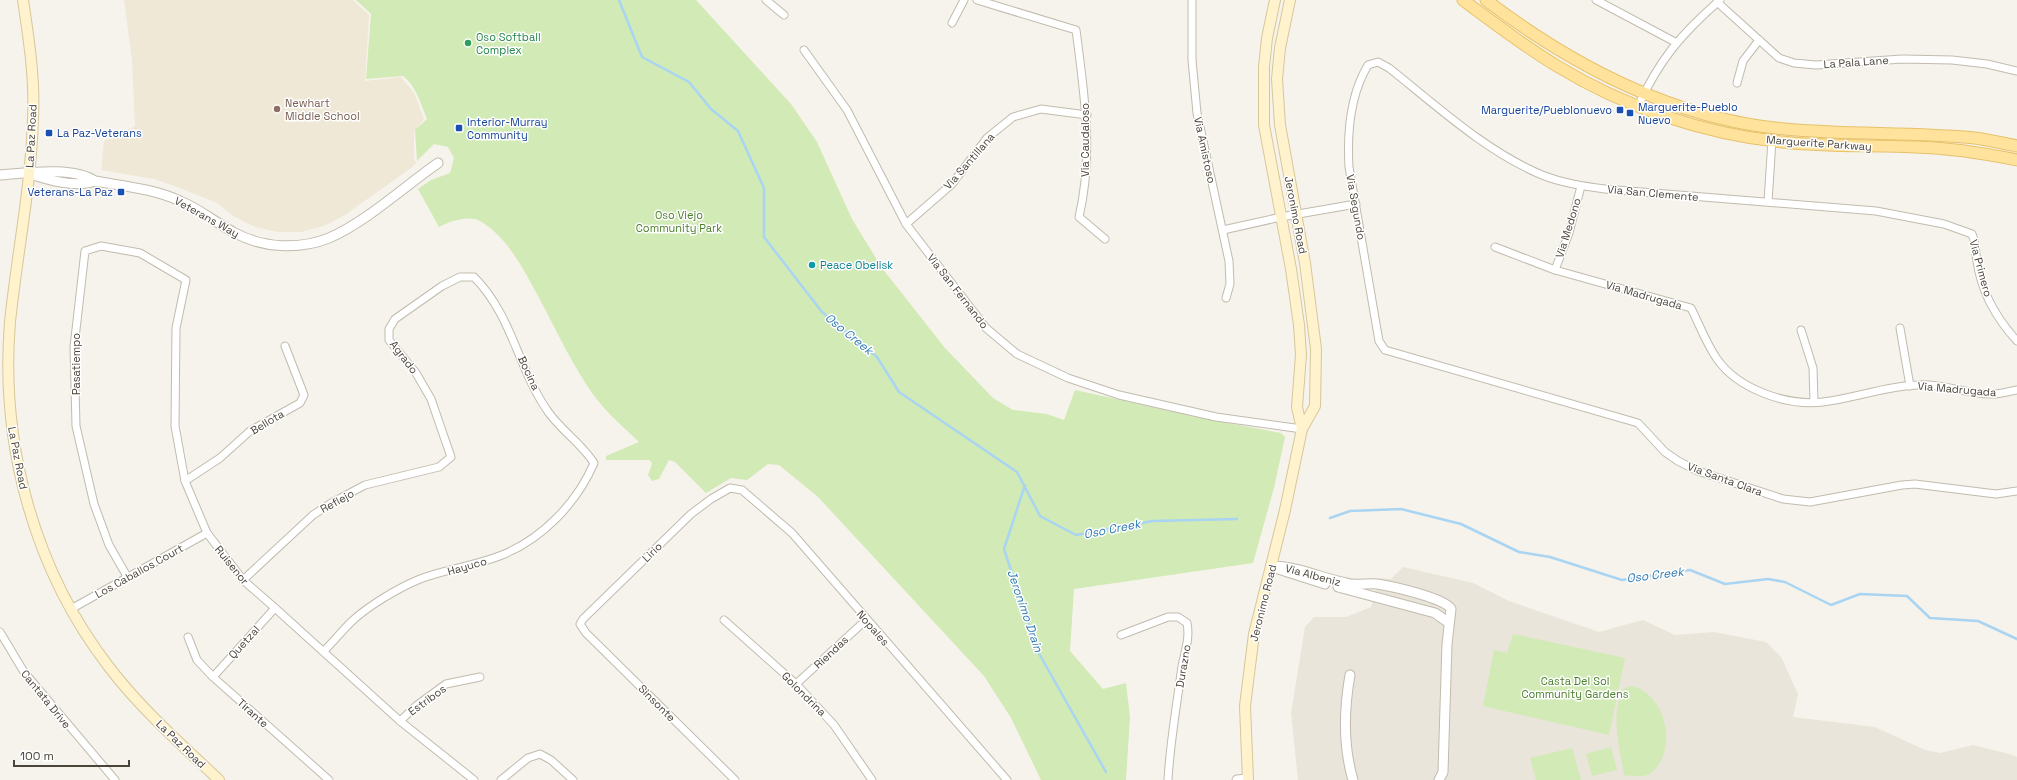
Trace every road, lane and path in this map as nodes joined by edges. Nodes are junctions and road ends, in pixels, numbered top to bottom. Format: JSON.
{"nodes":[{"id":1,"x":23,"y":0,"type":"edge"},
{"id":2,"x":766,"y":0,"type":"edge"},
{"id":3,"x":964,"y":0,"type":"edge"},
{"id":4,"x":976,"y":0,"type":"edge"},
{"id":5,"x":1192,"y":0,"type":"edge"},
{"id":6,"x":1275,"y":0,"type":"edge"},
{"id":7,"x":1290,"y":0,"type":"edge"},
{"id":8,"x":1464,"y":0,"type":"edge"},
{"id":9,"x":1486,"y":0,"type":"edge"},
{"id":10,"x":1596,"y":0,"type":"edge"},
{"id":11,"x":1718,"y":1,"type":"edge"},
{"id":12,"x":784,"y":15,"type":"dead end"},
{"id":13,"x":952,"y":23,"type":"dead end"},
{"id":14,"x":1759,"y":40,"type":"junction"},
{"id":15,"x":1675,"y":42,"type":"junction"},
{"id":16,"x":804,"y":50,"type":"dead end"},
{"id":17,"x":1368,"y":64,"type":"joint"},
{"id":18,"x":2017,"y":71,"type":"edge"},
{"id":19,"x":1737,"y":83,"type":"dead end"},
{"id":20,"x":1644,"y":93,"type":"junction"},
{"id":21,"x":1638,"y":106,"type":"junction"},
{"id":22,"x":1087,"y":115,"type":"junction"},
{"id":23,"x":1773,"y":127,"type":"junction"},
{"id":24,"x":1772,"y":140,"type":"junction"},
{"id":25,"x":2017,"y":146,"type":"edge"},
{"id":26,"x":2017,"y":160,"type":"edge"},
{"id":27,"x":438,"y":163,"type":"dead end"},
{"id":28,"x":29,"y":174,"type":"junction"},
{"id":29,"x":0,"y":175,"type":"edge"},
{"id":30,"x":1581,"y":186,"type":"junction"},
{"id":31,"x":1768,"y":202,"type":"junction"},
{"id":32,"x":1356,"y":204,"type":"junction"},
{"id":33,"x":1295,"y":215,"type":"junction"},
{"id":34,"x":1281,"y":217,"type":"junction"},
{"id":35,"x":906,"y":224,"type":"junction"},
{"id":36,"x":1223,"y":230,"type":"junction"},
{"id":37,"x":1972,"y":234,"type":"joint"},
{"id":38,"x":1105,"y":239,"type":"dead end"},
{"id":39,"x":1495,"y":247,"type":"dead end"},
{"id":40,"x":1555,"y":270,"type":"junction"},
{"id":41,"x":474,"y":276,"type":"joint"},
{"id":42,"x":186,"y":280,"type":"joint"},
{"id":43,"x":1226,"y":298,"type":"dead end"},
{"id":44,"x":1900,"y":328,"type":"dead end"},
{"id":45,"x":1801,"y":330,"type":"dead end"},
{"id":46,"x":2017,"y":341,"type":"edge"},
{"id":47,"x":285,"y":346,"type":"dead end"},
{"id":48,"x":1385,"y":350,"type":"joint"},
{"id":49,"x":1910,"y":386,"type":"junction"},
{"id":50,"x":2017,"y":390,"type":"edge"},
{"id":51,"x":1814,"y":402,"type":"junction"},
{"id":52,"x":1302,"y":429,"type":"junction"},
{"id":53,"x":451,"y":458,"type":"joint"},
{"id":54,"x":594,"y":463,"type":"joint"},
{"id":55,"x":185,"y":481,"type":"junction"},
{"id":56,"x":730,"y":488,"type":"joint"},
{"id":57,"x":2017,"y":491,"type":"edge"},
{"id":58,"x":207,"y":533,"type":"junction"},
{"id":59,"x":1272,"y":566,"type":"junction"},
{"id":60,"x":128,"y":578,"type":"junction"},
{"id":61,"x":243,"y":580,"type":"junction"},
{"id":62,"x":1412,"y":593,"type":"junction"},
{"id":63,"x":1409,"y":606,"type":"junction"},
{"id":64,"x":275,"y":608,"type":"junction"},
{"id":65,"x":71,"y":609,"type":"junction"},
{"id":66,"x":724,"y":620,"type":"dead end"},
{"id":67,"x":866,"y":620,"type":"junction"},
{"id":68,"x":1449,"y":623,"type":"junction"},
{"id":69,"x":580,"y":624,"type":"joint"},
{"id":70,"x":0,"y":632,"type":"edge"},
{"id":71,"x":1121,"y":636,"type":"dead end"},
{"id":72,"x":188,"y":638,"type":"dead end"},
{"id":73,"x":324,"y":651,"type":"junction"},
{"id":74,"x":1350,"y":674,"type":"dead end"},
{"id":75,"x":213,"y":677,"type":"junction"},
{"id":76,"x":480,"y":678,"type":"dead end"},
{"id":77,"x":796,"y":684,"type":"junction"},
{"id":78,"x":400,"y":721,"type":"junction"},
{"id":79,"x":1248,"y":779,"type":"edge"},
{"id":80,"x":115,"y":780,"type":"edge"},
{"id":81,"x":219,"y":780,"type":"edge"},
{"id":82,"x":329,"y":780,"type":"edge"},
{"id":83,"x":474,"y":780,"type":"edge"},
{"id":84,"x":501,"y":780,"type":"edge"},
{"id":85,"x":573,"y":780,"type":"edge"},
{"id":86,"x":735,"y":780,"type":"edge"},
{"id":87,"x":872,"y":780,"type":"edge"},
{"id":88,"x":1008,"y":780,"type":"edge"},
{"id":89,"x":1168,"y":780,"type":"edge"},
{"id":90,"x":1237,"y":780,"type":"edge"},
{"id":91,"x":1353,"y":780,"type":"edge"},
{"id":92,"x":1439,"y":780,"type":"edge"}],
"edges":[{"from":1,"to":28,"type":"main road","name":"La Paz Road"},
{"from":2,"to":12,"type":"street"},
{"from":3,"to":13,"type":"street"},
{"from":4,"to":22,"type":"street","name":"Via Caudaloso"},
{"from":5,"to":36,"type":"street","name":"Via Amistoso"},
{"from":6,"to":34,"type":"main road","name":"Jeronimo Road"},
{"from":7,"to":33,"type":"main road","name":"Jeronimo Road"},
{"from":8,"to":21,"type":"main road","name":"Marguerite Parkway"},
{"from":9,"to":20,"type":"main road","name":"Marguerite Parkway"},
{"from":10,"to":15,"type":"street"},
{"from":11,"to":14,"type":"street","name":"La Pala Lane"},
{"from":11,"to":15,"type":"street"},
{"from":14,"to":18,"type":"street","name":"La Pala Lane"},
{"from":14,"to":19,"type":"street"},
{"from":15,"to":20,"type":"street"},
{"from":16,"to":35,"type":"street","name":"Via San Fernando"},
{"from":17,"to":30,"type":"street","name":"Via San Clemente"},
{"from":17,"to":32,"type":"street","name":"Via Segundo"},
{"from":20,"to":21,"type":"street"},
{"from":20,"to":23,"type":"main road","name":"Marguerite Parkway"},
{"from":21,"to":24,"type":"main road","name":"Marguerite Parkway"},
{"from":22,"to":35,"type":"street","name":"Via Santillana"},
{"from":22,"to":38,"type":"street","name":"Via Caudaloso"},
{"from":23,"to":24,"type":"main road"},
{"from":23,"to":25,"type":"main road","name":"Marguerite Parkway"},
{"from":24,"to":26,"type":"main road","name":"Marguerite Parkway"},
{"from":24,"to":31,"type":"street"},
{"from":27,"to":28,"type":"street","name":"Veterans Way"},
{"from":28,"to":29,"type":"street","name":"Veterans Way"},
{"from":28,"to":65,"type":"main road","name":"La Paz Road"},
{"from":30,"to":31,"type":"street","name":"Via San Clemente"},
{"from":30,"to":40,"type":"street","name":"Via Medono"},
{"from":31,"to":37,"type":"street","name":"Via San Clemente"},
{"from":32,"to":33,"type":"street"},
{"from":32,"to":48,"type":"street","name":"Via Segundo"},
{"from":33,"to":34,"type":"street"},
{"from":33,"to":52,"type":"main road","name":"Jeronimo Road"},
{"from":34,"to":36,"type":"street"},
{"from":34,"to":52,"type":"main road","name":"Jeronimo Road"},
{"from":35,"to":52,"type":"street","name":"Via San Fernando"},
{"from":36,"to":43,"type":"street","name":"Via Amistoso"},
{"from":37,"to":46,"type":"street","name":"Via Primero"},
{"from":39,"to":40,"type":"street","name":"Via Madrugada"},
{"from":40,"to":51,"type":"street","name":"Via Madrugada"},
{"from":41,"to":53,"type":"street","name":"Agrado"},
{"from":41,"to":54,"type":"street","name":"Bocina"},
{"from":42,"to":55,"type":"street","name":"Ruisenor"},
{"from":42,"to":60,"type":"street","name":"Pasatiempo"},
{"from":44,"to":49,"type":"street"},
{"from":45,"to":51,"type":"street"},
{"from":47,"to":55,"type":"street","name":"Bellota"},
{"from":48,"to":57,"type":"street","name":"Via Santa Clara"},
{"from":49,"to":50,"type":"street","name":"Via Madrugada"},
{"from":49,"to":51,"type":"street","name":"Via Madrugada"},
{"from":52,"to":59,"type":"main road","name":"Jeronimo Road"},
{"from":53,"to":61,"type":"street","name":"Reflejo"},
{"from":54,"to":73,"type":"street","name":"Hayuco"},
{"from":55,"to":58,"type":"street","name":"Ruisenor"},
{"from":56,"to":67,"type":"street","name":"Nopales"},
{"from":56,"to":69,"type":"street","name":"Lirio"},
{"from":58,"to":60,"type":"street","name":"Los Caballos Court"},
{"from":58,"to":61,"type":"street","name":"Ruisenor"},
{"from":59,"to":62,"type":"street","name":"Via Albeniz"},
{"from":59,"to":63,"type":"street","name":"Via Albeniz"},
{"from":59,"to":79,"type":"main road","name":"Jeronimo Road"},
{"from":60,"to":65,"type":"street","name":"Los Caballos Court"},
{"from":61,"to":64,"type":"street","name":"Ruisenor"},
{"from":62,"to":63,"type":"street"},
{"from":62,"to":68,"type":"street","name":"Via Albeniz"},
{"from":63,"to":68,"type":"street","name":"Via Albeniz"},
{"from":64,"to":73,"type":"street","name":"Ruisenor"},
{"from":64,"to":75,"type":"street","name":"Quetzal"},
{"from":65,"to":81,"type":"main road","name":"La Paz Road"},
{"from":66,"to":77,"type":"street","name":"Golondrina"},
{"from":67,"to":77,"type":"street","name":"Riendas"},
{"from":67,"to":88,"type":"street","name":"Nopales"},
{"from":68,"to":92,"type":"street","name":"Via Albeniz"},
{"from":69,"to":86,"type":"street","name":"Sinsonte"},
{"from":70,"to":80,"type":"street","name":"Cantata Drive"},
{"from":71,"to":89,"type":"street","name":"Durazno"},
{"from":72,"to":75,"type":"street","name":"Tirante"},
{"from":73,"to":78,"type":"street","name":"Ruisenor"},
{"from":74,"to":91,"type":"street"},
{"from":75,"to":82,"type":"street","name":"Tirante"},
{"from":76,"to":78,"type":"street","name":"Estribos"},
{"from":77,"to":87,"type":"street","name":"Golondrina"},
{"from":78,"to":83,"type":"street","name":"Ruisenor"},
{"from":79,"to":90,"type":"street"},
{"from":84,"to":85,"type":"street"}]}
